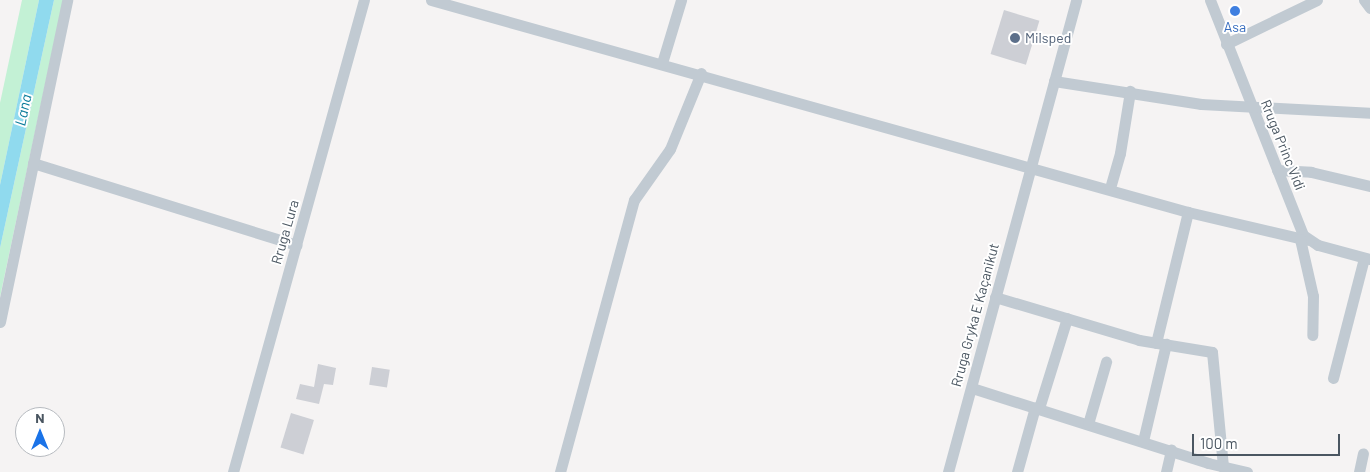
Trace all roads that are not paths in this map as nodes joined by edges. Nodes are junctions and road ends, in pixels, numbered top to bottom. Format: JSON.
{"nodes":[{"id":1,"x":67,"y":0,"type":"edge"},
{"id":2,"x":364,"y":0,"type":"edge"},
{"id":3,"x":430,"y":0,"type":"edge"},
{"id":4,"x":680,"y":0,"type":"edge"},
{"id":5,"x":1076,"y":0,"type":"edge"},
{"id":6,"x":1210,"y":0,"type":"edge"},
{"id":7,"x":1318,"y":0,"type":"edge"},
{"id":8,"x":1364,"y":0,"type":"edge"},
{"id":9,"x":1370,"y":8,"type":"edge"},
{"id":10,"x":1226,"y":44,"type":"junction"},
{"id":11,"x":662,"y":63,"type":"junction"},
{"id":12,"x":701,"y":73,"type":"junction"},
{"id":13,"x":1054,"y":81,"type":"junction"},
{"id":14,"x":1130,"y":91,"type":"junction"},
{"id":15,"x":1252,"y":108,"type":"junction"},
{"id":16,"x":1370,"y":113,"type":"edge"},
{"id":17,"x":33,"y":163,"type":"junction"},
{"id":18,"x":1031,"y":166,"type":"junction"},
{"id":19,"x":1277,"y":170,"type":"junction"},
{"id":20,"x":1370,"y":186,"type":"edge"},
{"id":21,"x":1110,"y":188,"type":"junction"},
{"id":22,"x":1188,"y":212,"type":"junction"},
{"id":23,"x":1304,"y":240,"type":"junction"},
{"id":24,"x":297,"y":244,"type":"junction"},
{"id":25,"x":1367,"y":258,"type":"edge"},
{"id":26,"x":995,"y":297,"type":"junction"},
{"id":27,"x":1067,"y":318,"type":"junction"},
{"id":28,"x":0,"y":322,"type":"edge"},
{"id":29,"x":1312,"y":334,"type":"dead end"},
{"id":30,"x":1161,"y":344,"type":"junction"},
{"id":31,"x":1106,"y":362,"type":"dead end"},
{"id":32,"x":1333,"y":378,"type":"dead end"},
{"id":33,"x":972,"y":388,"type":"junction"},
{"id":34,"x":1037,"y":408,"type":"junction"},
{"id":35,"x":1088,"y":424,"type":"junction"},
{"id":36,"x":1143,"y":441,"type":"junction"},
{"id":37,"x":1172,"y":450,"type":"junction"},
{"id":38,"x":1363,"y":453,"type":"dead end"},
{"id":39,"x":1223,"y":467,"type":"junction"},
{"id":40,"x":233,"y":472,"type":"edge"},
{"id":41,"x":560,"y":472,"type":"edge"},
{"id":42,"x":948,"y":472,"type":"edge"},
{"id":43,"x":1017,"y":472,"type":"edge"},
{"id":44,"x":1166,"y":472,"type":"edge"},
{"id":45,"x":1247,"y":472,"type":"edge"},
{"id":46,"x":1359,"y":472,"type":"edge"}],
"edges":[{"from":1,"to":17,"type":"street"},
{"from":2,"to":24,"type":"street","name":"Rruga Lura"},
{"from":3,"to":11,"type":"street"},
{"from":4,"to":11,"type":"street"},
{"from":5,"to":13,"type":"street","name":"Rruga Gryka E Kaçanikut"},
{"from":6,"to":10,"type":"street","name":"Rruga Princ Vidi"},
{"from":7,"to":10,"type":"street"},
{"from":8,"to":9,"type":"street"},
{"from":10,"to":15,"type":"street","name":"Rruga Princ Vidi"},
{"from":11,"to":12,"type":"street"},
{"from":12,"to":18,"type":"street"},
{"from":12,"to":41,"type":"street"},
{"from":13,"to":14,"type":"street"},
{"from":13,"to":18,"type":"street","name":"Rruga Gryka E Kaçanikut"},
{"from":14,"to":15,"type":"street"},
{"from":14,"to":21,"type":"street"},
{"from":15,"to":16,"type":"street"},
{"from":15,"to":19,"type":"street","name":"Rruga Princ Vidi"},
{"from":17,"to":24,"type":"street"},
{"from":17,"to":28,"type":"street"},
{"from":18,"to":21,"type":"street"},
{"from":18,"to":26,"type":"street","name":"Rruga Gryka E Kaçanikut"},
{"from":19,"to":20,"type":"street"},
{"from":19,"to":23,"type":"street","name":"Rruga Princ Vidi"},
{"from":21,"to":22,"type":"street"},
{"from":22,"to":23,"type":"street"},
{"from":22,"to":30,"type":"street"},
{"from":23,"to":25,"type":"street"},
{"from":23,"to":29,"type":"street","name":"Rruga Princ Vidi"},
{"from":24,"to":40,"type":"street","name":"Rruga Lura"},
{"from":25,"to":32,"type":"street"},
{"from":26,"to":27,"type":"street"},
{"from":26,"to":33,"type":"street","name":"Rruga Gryka E Kaçanikut"},
{"from":27,"to":30,"type":"street"},
{"from":27,"to":34,"type":"street"},
{"from":30,"to":36,"type":"street"},
{"from":30,"to":39,"type":"street"},
{"from":31,"to":35,"type":"street"},
{"from":33,"to":34,"type":"street"},
{"from":33,"to":42,"type":"street","name":"Rruga Gryka E Kaçanikut"},
{"from":34,"to":35,"type":"street"},
{"from":34,"to":43,"type":"street"},
{"from":35,"to":36,"type":"street"},
{"from":36,"to":37,"type":"street"},
{"from":37,"to":39,"type":"street"},
{"from":37,"to":44,"type":"street"},
{"from":38,"to":46,"type":"street"},
{"from":39,"to":45,"type":"street"}]}
